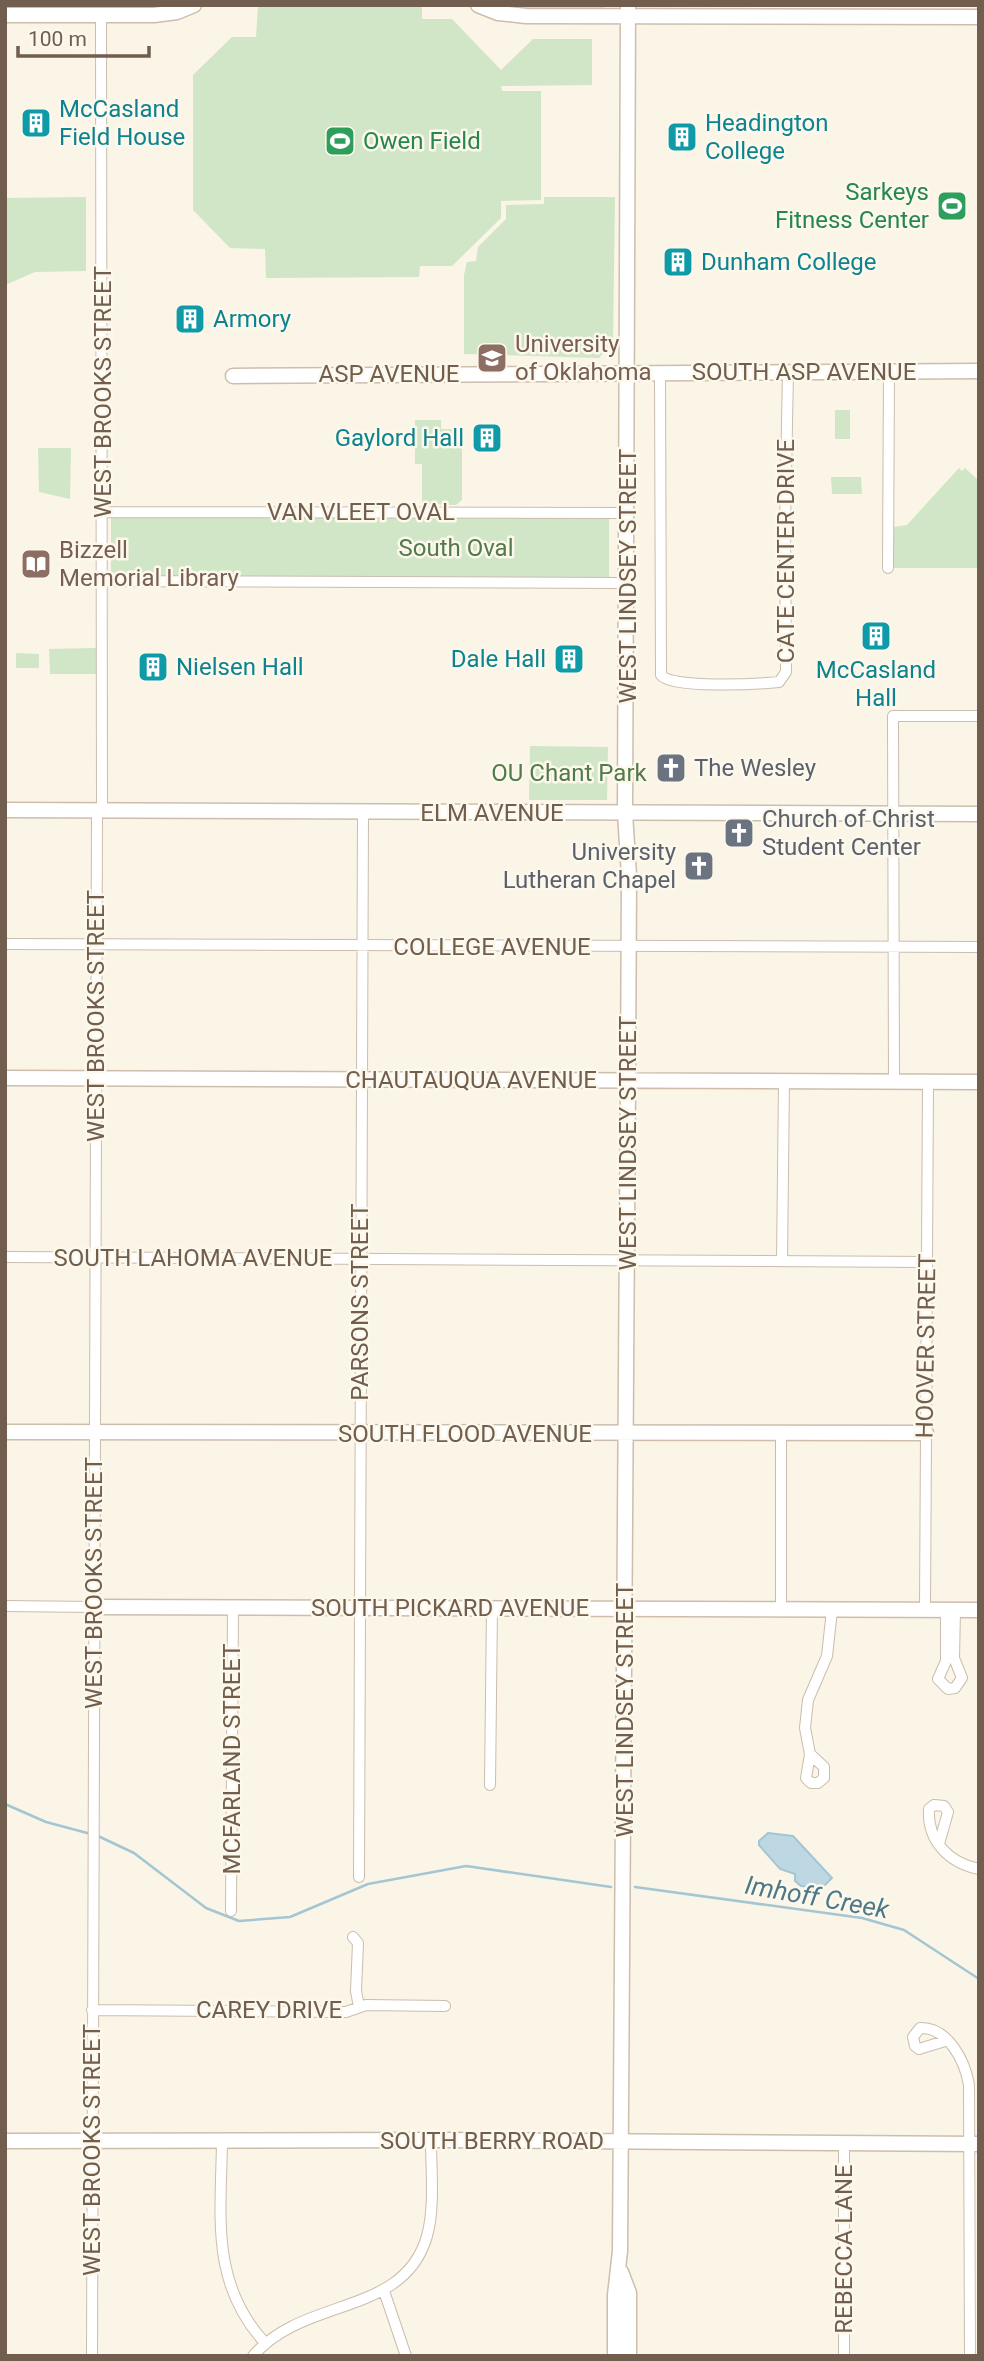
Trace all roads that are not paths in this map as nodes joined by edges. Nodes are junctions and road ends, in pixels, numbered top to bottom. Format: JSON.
{"nodes":[{"id":1,"x":194,"y":5,"type":"edge"},
{"id":2,"x":478,"y":5,"type":"edge"},
{"id":3,"x":101,"y":10,"type":"edge"},
{"id":4,"x":629,"y":11,"type":"edge"},
{"id":5,"x":5,"y":15,"type":"edge"},
{"id":6,"x":979,"y":17,"type":"edge"},
{"id":7,"x":889,"y":371,"type":"junction"},
{"id":8,"x":979,"y":371,"type":"edge"},
{"id":9,"x":788,"y":372,"type":"junction"},
{"id":10,"x":629,"y":374,"type":"junction"},
{"id":11,"x":660,"y":374,"type":"junction"},
{"id":12,"x":233,"y":376,"type":"dead end"},
{"id":13,"x":103,"y":512,"type":"junction"},
{"id":14,"x":620,"y":513,"type":"dead end"},
{"id":15,"x":888,"y":568,"type":"dead end"},
{"id":16,"x":103,"y":581,"type":"junction"},
{"id":17,"x":620,"y":583,"type":"dead end"},
{"id":18,"x":979,"y":716,"type":"edge"},
{"id":19,"x":5,"y":810,"type":"edge"},
{"id":20,"x":99,"y":811,"type":"junction"},
{"id":21,"x":363,"y":812,"type":"junction"},
{"id":22,"x":625,"y":813,"type":"junction"},
{"id":23,"x":892,"y":813,"type":"junction"},
{"id":24,"x":979,"y":814,"type":"edge"},
{"id":25,"x":5,"y":944,"type":"edge"},
{"id":26,"x":96,"y":945,"type":"junction"},
{"id":27,"x":362,"y":946,"type":"junction"},
{"id":28,"x":629,"y":947,"type":"junction"},
{"id":29,"x":979,"y":947,"type":"edge"},
{"id":30,"x":892,"y":948,"type":"junction"},
{"id":31,"x":5,"y":1078,"type":"edge"},
{"id":32,"x":96,"y":1078,"type":"junction"},
{"id":33,"x":361,"y":1080,"type":"junction"},
{"id":34,"x":628,"y":1081,"type":"junction"},
{"id":35,"x":784,"y":1081,"type":"junction"},
{"id":36,"x":894,"y":1082,"type":"junction"},
{"id":37,"x":928,"y":1082,"type":"junction"},
{"id":38,"x":979,"y":1082,"type":"edge"},
{"id":39,"x":5,"y":1256,"type":"edge"},
{"id":40,"x":95,"y":1257,"type":"junction"},
{"id":41,"x":361,"y":1259,"type":"junction"},
{"id":42,"x":627,"y":1260,"type":"junction"},
{"id":43,"x":782,"y":1261,"type":"junction"},
{"id":44,"x":927,"y":1262,"type":"junction"},
{"id":45,"x":5,"y":1432,"type":"edge"},
{"id":46,"x":95,"y":1432,"type":"junction"},
{"id":47,"x":360,"y":1433,"type":"junction"},
{"id":48,"x":626,"y":1433,"type":"junction"},
{"id":49,"x":781,"y":1433,"type":"junction"},
{"id":50,"x":926,"y":1433,"type":"junction"},
{"id":51,"x":5,"y":1606,"type":"edge"},
{"id":52,"x":94,"y":1607,"type":"junction"},
{"id":53,"x":233,"y":1607,"type":"junction"},
{"id":54,"x":359,"y":1608,"type":"junction"},
{"id":55,"x":492,"y":1608,"type":"junction"},
{"id":56,"x":625,"y":1609,"type":"junction"},
{"id":57,"x":781,"y":1609,"type":"junction"},
{"id":58,"x":832,"y":1610,"type":"junction"},
{"id":59,"x":925,"y":1610,"type":"junction"},
{"id":60,"x":950,"y":1610,"type":"junction"},
{"id":61,"x":979,"y":1610,"type":"edge"},
{"id":62,"x":810,"y":1754,"type":"dead end"},
{"id":63,"x":490,"y":1785,"type":"dead end"},
{"id":64,"x":939,"y":1844,"type":"dead end"},
{"id":65,"x":979,"y":1869,"type":"edge"},
{"id":66,"x":359,"y":1877,"type":"dead end"},
{"id":67,"x":231,"y":1912,"type":"dead end"},
{"id":68,"x":353,"y":1937,"type":"dead end"},
{"id":69,"x":445,"y":2006,"type":"dead end"},
{"id":70,"x":359,"y":2007,"type":"junction"},
{"id":71,"x":92,"y":2010,"type":"junction"},
{"id":72,"x":945,"y":2040,"type":"dead end"},
{"id":73,"x":92,"y":2140,"type":"junction"},
{"id":74,"x":431,"y":2140,"type":"junction"},
{"id":75,"x":5,"y":2141,"type":"edge"},
{"id":76,"x":222,"y":2141,"type":"junction"},
{"id":77,"x":620,"y":2142,"type":"junction"},
{"id":78,"x":844,"y":2143,"type":"junction"},
{"id":79,"x":974,"y":2144,"type":"edge"},
{"id":80,"x":620,"y":2270,"type":"junction"},
{"id":81,"x":384,"y":2291,"type":"junction"},
{"id":82,"x":265,"y":2343,"type":"junction"},
{"id":83,"x":92,"y":2356,"type":"edge"},
{"id":84,"x":253,"y":2356,"type":"edge"},
{"id":85,"x":406,"y":2356,"type":"edge"},
{"id":86,"x":615,"y":2356,"type":"edge"},
{"id":87,"x":629,"y":2356,"type":"edge"},
{"id":88,"x":844,"y":2356,"type":"edge"},
{"id":89,"x":970,"y":2356,"type":"edge"}],
"edges":[{"from":1,"to":3,"type":"street"},
{"from":2,"to":4,"type":"street"},
{"from":3,"to":5,"type":"street"},
{"from":3,"to":13,"type":"street","name":"WEST BROOKS STREET"},
{"from":4,"to":6,"type":"street"},
{"from":4,"to":10,"type":"street","name":"WEST LINDSEY STREET"},
{"from":7,"to":8,"type":"street","name":"SOUTH ASP AVENUE"},
{"from":7,"to":9,"type":"street","name":"SOUTH ASP AVENUE"},
{"from":7,"to":15,"type":"street"},
{"from":9,"to":11,"type":"street","name":"SOUTH ASP AVENUE"},
{"from":9,"to":11,"type":"street","name":"CATE CENTER DRIVE"},
{"from":10,"to":11,"type":"street","name":"SOUTH ASP AVENUE"},
{"from":10,"to":12,"type":"street","name":"ASP AVENUE"},
{"from":10,"to":22,"type":"street","name":"WEST LINDSEY STREET"},
{"from":13,"to":14,"type":"street","name":"VAN VLEET OVAL"},
{"from":13,"to":16,"type":"street","name":"WEST BROOKS STREET"},
{"from":16,"to":17,"type":"street"},
{"from":16,"to":20,"type":"street","name":"WEST BROOKS STREET"},
{"from":18,"to":23,"type":"street"},
{"from":19,"to":20,"type":"street","name":"ELM AVENUE"},
{"from":20,"to":21,"type":"street","name":"ELM AVENUE"},
{"from":20,"to":26,"type":"street","name":"WEST BROOKS STREET"},
{"from":21,"to":22,"type":"street","name":"ELM AVENUE"},
{"from":21,"to":27,"type":"street","name":"PARSONS STREET"},
{"from":22,"to":23,"type":"street","name":"ELM AVENUE"},
{"from":22,"to":28,"type":"street","name":"WEST LINDSEY STREET"},
{"from":23,"to":24,"type":"street","name":"ELM AVENUE"},
{"from":23,"to":30,"type":"street"},
{"from":25,"to":26,"type":"street","name":"COLLEGE AVENUE"},
{"from":26,"to":27,"type":"street","name":"COLLEGE AVENUE"},
{"from":26,"to":32,"type":"street","name":"WEST BROOKS STREET"},
{"from":27,"to":28,"type":"street","name":"COLLEGE AVENUE"},
{"from":27,"to":33,"type":"street","name":"PARSONS STREET"},
{"from":28,"to":30,"type":"street","name":"COLLEGE AVENUE"},
{"from":28,"to":34,"type":"street","name":"WEST LINDSEY STREET"},
{"from":29,"to":30,"type":"street","name":"COLLEGE AVENUE"},
{"from":30,"to":36,"type":"street"},
{"from":31,"to":32,"type":"street","name":"CHAUTAUQUA AVENUE"},
{"from":32,"to":33,"type":"street","name":"CHAUTAUQUA AVENUE"},
{"from":32,"to":40,"type":"street","name":"WEST BROOKS STREET"},
{"from":33,"to":34,"type":"street","name":"CHAUTAUQUA AVENUE"},
{"from":33,"to":41,"type":"street","name":"PARSONS STREET"},
{"from":34,"to":35,"type":"street","name":"CHAUTAUQUA AVENUE"},
{"from":34,"to":42,"type":"street","name":"WEST LINDSEY STREET"},
{"from":35,"to":36,"type":"street","name":"CHAUTAUQUA AVENUE"},
{"from":35,"to":43,"type":"street"},
{"from":36,"to":37,"type":"street","name":"CHAUTAUQUA AVENUE"},
{"from":37,"to":38,"type":"street","name":"CHAUTAUQUA AVENUE"},
{"from":37,"to":44,"type":"street","name":"HOOVER STREET"},
{"from":39,"to":40,"type":"street","name":"SOUTH LAHOMA AVENUE"},
{"from":40,"to":41,"type":"street","name":"SOUTH LAHOMA AVENUE"},
{"from":40,"to":46,"type":"street","name":"WEST BROOKS STREET"},
{"from":41,"to":42,"type":"street","name":"SOUTH LAHOMA AVENUE"},
{"from":41,"to":47,"type":"street","name":"PARSONS STREET"},
{"from":42,"to":43,"type":"street","name":"SOUTH LAHOMA AVENUE"},
{"from":42,"to":48,"type":"street","name":"WEST LINDSEY STREET"},
{"from":43,"to":44,"type":"street","name":"SOUTH LAHOMA AVENUE"},
{"from":44,"to":50,"type":"street","name":"HOOVER STREET"},
{"from":45,"to":46,"type":"street","name":"SOUTH FLOOD AVENUE"},
{"from":46,"to":47,"type":"street","name":"SOUTH FLOOD AVENUE"},
{"from":46,"to":52,"type":"street","name":"WEST BROOKS STREET"},
{"from":47,"to":48,"type":"street","name":"SOUTH FLOOD AVENUE"},
{"from":47,"to":54,"type":"street","name":"PARSONS STREET"},
{"from":48,"to":49,"type":"street","name":"SOUTH FLOOD AVENUE"},
{"from":48,"to":56,"type":"street","name":"WEST LINDSEY STREET"},
{"from":49,"to":50,"type":"street","name":"SOUTH FLOOD AVENUE"},
{"from":49,"to":57,"type":"street"},
{"from":50,"to":59,"type":"street","name":"HOOVER STREET"},
{"from":51,"to":52,"type":"street","name":"SOUTH PICKARD AVENUE"},
{"from":52,"to":53,"type":"street","name":"SOUTH PICKARD AVENUE"},
{"from":52,"to":71,"type":"street","name":"WEST BROOKS STREET"},
{"from":53,"to":54,"type":"street","name":"SOUTH PICKARD AVENUE"},
{"from":53,"to":67,"type":"street","name":"MCFARLAND STREET"},
{"from":54,"to":55,"type":"street","name":"SOUTH PICKARD AVENUE"},
{"from":54,"to":66,"type":"street","name":"PARSONS STREET"},
{"from":55,"to":56,"type":"street","name":"SOUTH PICKARD AVENUE"},
{"from":55,"to":63,"type":"street"},
{"from":56,"to":57,"type":"street","name":"SOUTH PICKARD AVENUE"},
{"from":56,"to":77,"type":"street","name":"WEST LINDSEY STREET"},
{"from":57,"to":58,"type":"street","name":"SOUTH PICKARD AVENUE"},
{"from":58,"to":59,"type":"street","name":"SOUTH PICKARD AVENUE"},
{"from":58,"to":62,"type":"street"},
{"from":59,"to":60,"type":"street","name":"SOUTH PICKARD AVENUE"},
{"from":60,"to":60,"type":"street"},
{"from":60,"to":61,"type":"street","name":"SOUTH PICKARD AVENUE"},
{"from":64,"to":65,"type":"street"},
{"from":68,"to":70,"type":"street"},
{"from":69,"to":70,"type":"street","name":"CAREY DRIVE"},
{"from":70,"to":71,"type":"street","name":"CAREY DRIVE"},
{"from":71,"to":73,"type":"street","name":"WEST BROOKS STREET"},
{"from":72,"to":79,"type":"street"},
{"from":73,"to":75,"type":"street","name":"SOUTH BERRY ROAD"},
{"from":73,"to":76,"type":"street","name":"SOUTH BERRY ROAD"},
{"from":73,"to":83,"type":"street","name":"WEST BROOKS STREET"},
{"from":74,"to":76,"type":"street","name":"SOUTH BERRY ROAD"},
{"from":74,"to":77,"type":"street","name":"SOUTH BERRY ROAD"},
{"from":74,"to":81,"type":"street"},
{"from":76,"to":82,"type":"street"},
{"from":77,"to":78,"type":"street","name":"SOUTH BERRY ROAD"},
{"from":77,"to":80,"type":"street","name":"WEST LINDSEY STREET"},
{"from":78,"to":79,"type":"street","name":"SOUTH BERRY ROAD"},
{"from":78,"to":88,"type":"street","name":"REBECCA LANE"},
{"from":79,"to":89,"type":"street"},
{"from":80,"to":86,"type":"street","name":"WEST LINDSEY STREET"},
{"from":80,"to":87,"type":"street","name":"WEST LINDSEY STREET"},
{"from":81,"to":82,"type":"street"},
{"from":81,"to":85,"type":"street"},
{"from":82,"to":84,"type":"street"}]}
